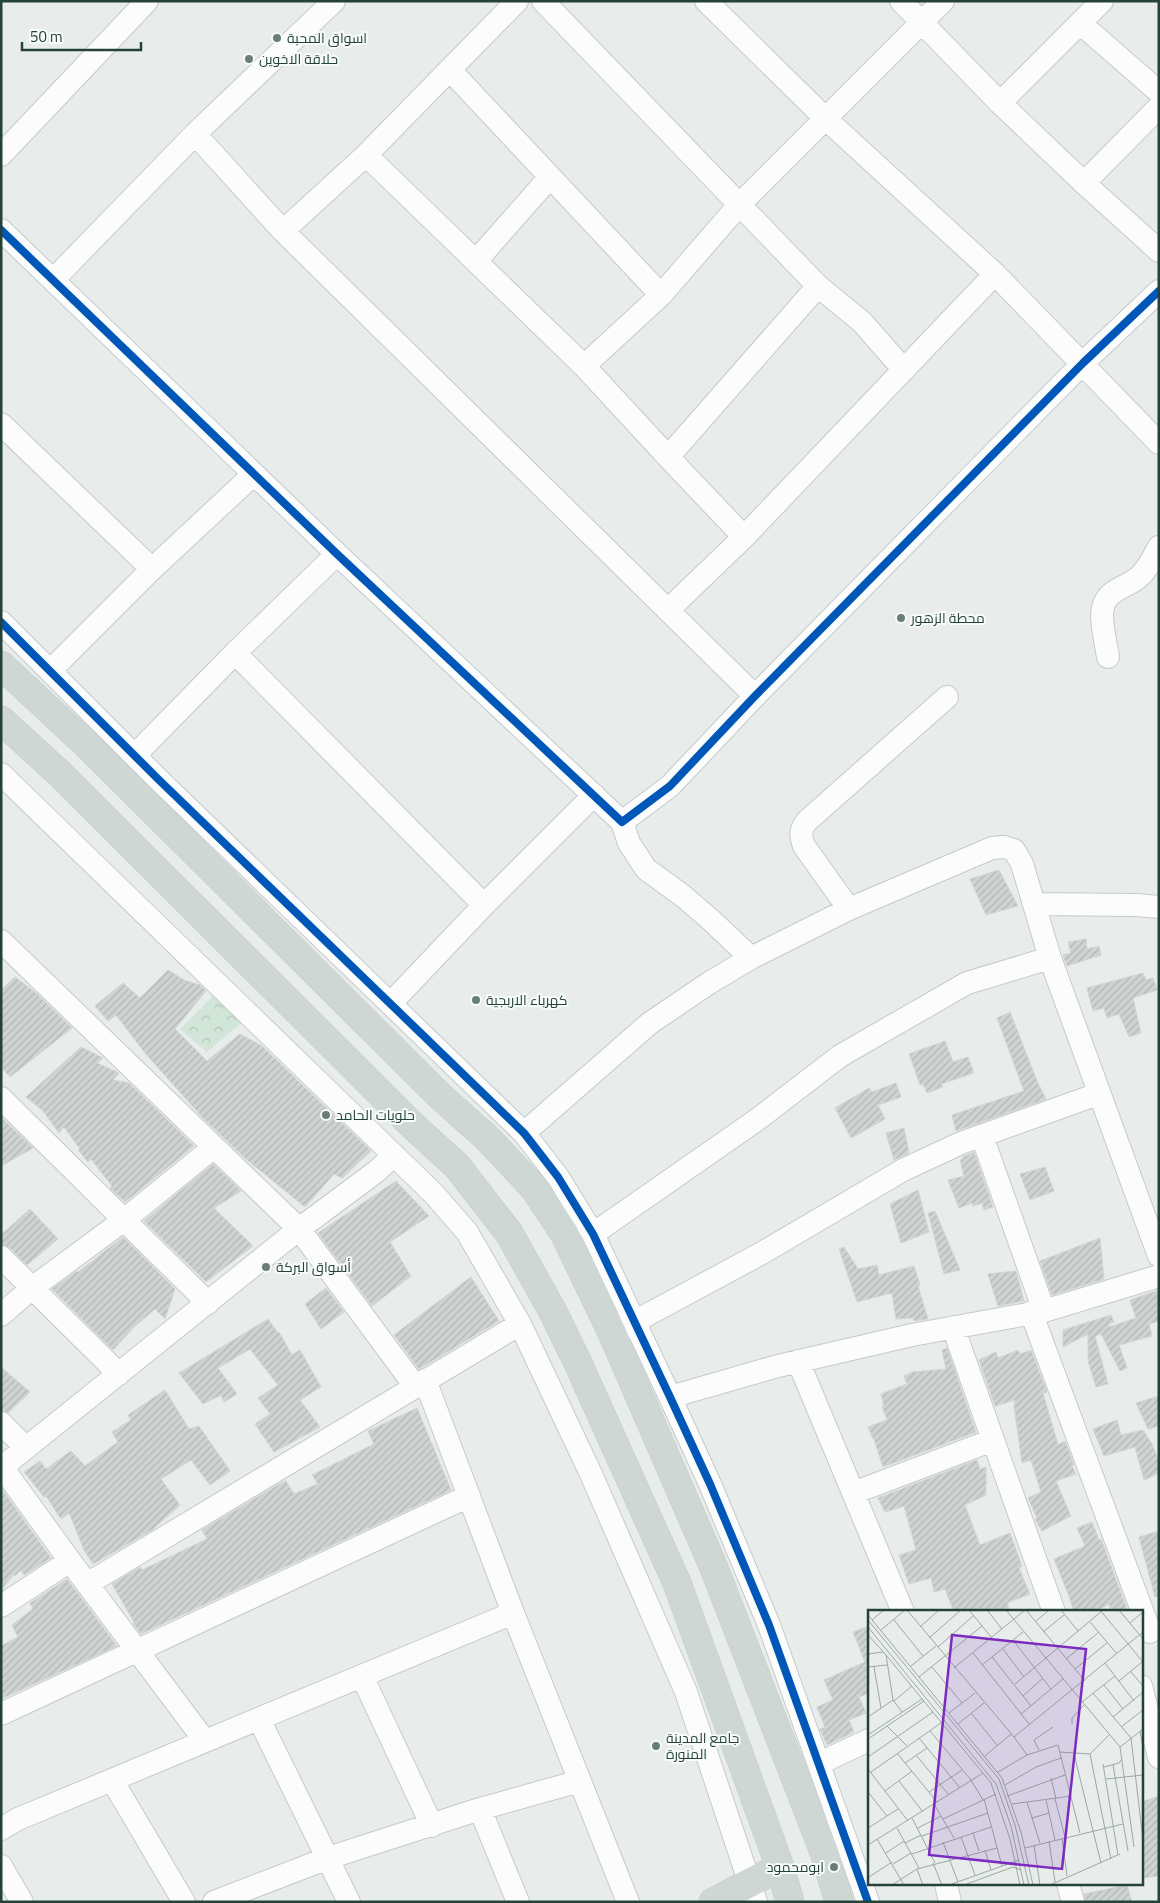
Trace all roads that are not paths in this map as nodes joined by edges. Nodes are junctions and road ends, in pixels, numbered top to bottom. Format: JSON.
{"nodes":[{"id":1,"x":148,"y":1,"type":"edge"},
{"id":2,"x":334,"y":1,"type":"edge"},
{"id":3,"x":517,"y":1,"type":"edge"},
{"id":4,"x":544,"y":1,"type":"edge"},
{"id":5,"x":706,"y":1,"type":"edge"},
{"id":6,"x":901,"y":1,"type":"edge"},
{"id":7,"x":943,"y":1,"type":"edge"},
{"id":8,"x":1102,"y":1,"type":"edge"},
{"id":9,"x":923,"y":23,"type":"junction"},
{"id":10,"x":1080,"y":23,"type":"junction"},
{"id":11,"x":450,"y":70,"type":"junction"},
{"id":12,"x":1159,"y":92,"type":"edge"},
{"id":13,"x":1000,"y":103,"type":"junction"},
{"id":14,"x":1159,"y":107,"type":"edge"},
{"id":15,"x":826,"y":119,"type":"junction"},
{"id":16,"x":195,"y":134,"type":"junction"},
{"id":17,"x":1,"y":155,"type":"edge"},
{"id":18,"x":366,"y":155,"type":"junction"},
{"id":19,"x":550,"y":177,"type":"junction"},
{"id":20,"x":1084,"y":183,"type":"junction"},
{"id":21,"x":739,"y":205,"type":"junction"},
{"id":22,"x":1,"y":230,"type":"edge"},
{"id":23,"x":283,"y":231,"type":"junction"},
{"id":24,"x":1159,"y":251,"type":"edge"},
{"id":25,"x":476,"y":261,"type":"junction"},
{"id":26,"x":995,"y":274,"type":"junction"},
{"id":27,"x":53,"y":280,"type":"junction"},
{"id":28,"x":818,"y":286,"type":"junction"},
{"id":29,"x":1159,"y":291,"type":"edge"},
{"id":30,"x":661,"y":295,"type":"junction"},
{"id":31,"x":1083,"y":363,"type":"junction"},
{"id":32,"x":584,"y":366,"type":"junction"},
{"id":33,"x":904,"y":370,"type":"junction"},
{"id":34,"x":1,"y":424,"type":"edge"},
{"id":35,"x":1159,"y":443,"type":"edge"},
{"id":36,"x":668,"y":457,"type":"junction"},
{"id":37,"x":254,"y":474,"type":"junction"},
{"id":38,"x":744,"y":537,"type":"junction"},
{"id":39,"x":1159,"y":546,"type":"edge"},
{"id":40,"x":337,"y":554,"type":"junction"},
{"id":41,"x":152,"y":569,"type":"junction"},
{"id":42,"x":668,"y":610,"type":"junction"},
{"id":43,"x":1,"y":622,"type":"edge"},
{"id":44,"x":235,"y":653,"type":"junction"},
{"id":45,"x":1108,"y":657,"type":"dead end"},
{"id":46,"x":1,"y":665,"type":"edge"},
{"id":47,"x":51,"y":670,"type":"junction"},
{"id":48,"x":755,"y":696,"type":"junction"},
{"id":49,"x":947,"y":697,"type":"dead end"},
{"id":50,"x":1,"y":720,"type":"edge"},
{"id":51,"x":135,"y":755,"type":"junction"},
{"id":52,"x":1,"y":774,"type":"edge"},
{"id":53,"x":594,"y":795,"type":"junction"},
{"id":54,"x":622,"y":822,"type":"junction"},
{"id":55,"x":484,"y":904,"type":"junction"},
{"id":56,"x":1035,"y":904,"type":"junction"},
{"id":57,"x":849,"y":909,"type":"junction"},
{"id":58,"x":1158,"y":909,"type":"edge"},
{"id":59,"x":302,"y":917,"type":"junction"},
{"id":60,"x":282,"y":938,"type":"junction"},
{"id":61,"x":1,"y":940,"type":"edge"},
{"id":62,"x":751,"y":958,"type":"junction"},
{"id":63,"x":1050,"y":958,"type":"junction"},
{"id":64,"x":391,"y":1003,"type":"junction"},
{"id":65,"x":1098,"y":1094,"type":"junction"},
{"id":66,"x":1,"y":1098,"type":"edge"},
{"id":67,"x":524,"y":1133,"type":"junction"},
{"id":68,"x":982,"y":1136,"type":"junction"},
{"id":69,"x":214,"y":1147,"type":"junction"},
{"id":70,"x":394,"y":1155,"type":"junction"},
{"id":71,"x":124,"y":1220,"type":"junction"},
{"id":72,"x":299,"y":1229,"type":"junction"},
{"id":73,"x":593,"y":1234,"type":"junction"},
{"id":74,"x":1159,"y":1256,"type":"edge"},
{"id":75,"x":1,"y":1257,"type":"edge"},
{"id":76,"x":1159,"y":1276,"type":"edge"},
{"id":77,"x":32,"y":1288,"type":"junction"},
{"id":78,"x":208,"y":1303,"type":"junction"},
{"id":79,"x":1037,"y":1311,"type":"junction"},
{"id":80,"x":1,"y":1315,"type":"edge"},
{"id":81,"x":520,"y":1324,"type":"junction"},
{"id":82,"x":953,"y":1327,"type":"junction"},
{"id":83,"x":623,"y":1328,"type":"junction"},
{"id":84,"x":798,"y":1361,"type":"junction"},
{"id":85,"x":118,"y":1374,"type":"junction"},
{"id":86,"x":420,"y":1383,"type":"junction"},
{"id":87,"x":670,"y":1397,"type":"junction"},
{"id":88,"x":1,"y":1423,"type":"edge"},
{"id":89,"x":993,"y":1440,"type":"junction"},
{"id":90,"x":26,"y":1448,"type":"junction"},
{"id":91,"x":2,"y":1467,"type":"edge"},
{"id":92,"x":853,"y":1493,"type":"junction"},
{"id":93,"x":469,"y":1496,"type":"junction"},
{"id":94,"x":70,"y":1561,"type":"junction"},
{"id":95,"x":87,"y":1584,"type":"junction"},
{"id":96,"x":1,"y":1606,"type":"edge"},
{"id":97,"x":902,"y":1610,"type":"edge"},
{"id":98,"x":1053,"y":1610,"type":"edge"},
{"id":99,"x":513,"y":1613,"type":"junction"},
{"id":100,"x":1150,"y":1632,"type":"edge"},
{"id":101,"x":137,"y":1651,"type":"junction"},
{"id":102,"x":362,"y":1676,"type":"junction"},
{"id":103,"x":1142,"y":1690,"type":"edge"},
{"id":104,"x":1,"y":1714,"type":"edge"},
{"id":105,"x":258,"y":1719,"type":"junction"},
{"id":106,"x":868,"y":1740,"type":"edge"},
{"id":107,"x":205,"y":1741,"type":"junction"},
{"id":108,"x":1159,"y":1757,"type":"edge"},
{"id":109,"x":820,"y":1763,"type":"junction"},
{"id":110,"x":112,"y":1780,"type":"junction"},
{"id":111,"x":580,"y":1781,"type":"junction"},
{"id":112,"x":480,"y":1809,"type":"junction"},
{"id":113,"x":432,"y":1826,"type":"junction"},
{"id":114,"x":1,"y":1829,"type":"edge"},
{"id":115,"x":328,"y":1858,"type":"junction"},
{"id":116,"x":1,"y":1866,"type":"edge"},
{"id":117,"x":780,"y":1867,"type":"junction"},
{"id":118,"x":946,"y":1886,"type":"edge"},
{"id":119,"x":1069,"y":1886,"type":"edge"},
{"id":120,"x":752,"y":1892,"type":"edge"},
{"id":121,"x":22,"y":1902,"type":"edge"},
{"id":122,"x":184,"y":1902,"type":"edge"},
{"id":123,"x":214,"y":1902,"type":"edge"},
{"id":124,"x":349,"y":1902,"type":"edge"},
{"id":125,"x":518,"y":1902,"type":"edge"},
{"id":126,"x":628,"y":1902,"type":"edge"},
{"id":127,"x":713,"y":1902,"type":"edge"},
{"id":128,"x":790,"y":1902,"type":"edge"},
{"id":129,"x":839,"y":1902,"type":"edge"},
{"id":130,"x":868,"y":1902,"type":"edge"},
{"id":131,"x":950,"y":1902,"type":"edge"},
{"id":132,"x":1073,"y":1902,"type":"edge"}],
"edges":[{"from":1,"to":17,"type":"street"},
{"from":2,"to":16,"type":"street"},
{"from":3,"to":11,"type":"street"},
{"from":4,"to":21,"type":"street"},
{"from":5,"to":15,"type":"street"},
{"from":6,"to":9,"type":"street"},
{"from":7,"to":9,"type":"street"},
{"from":8,"to":10,"type":"street"},
{"from":9,"to":13,"type":"street"},
{"from":9,"to":15,"type":"street"},
{"from":10,"to":12,"type":"street"},
{"from":10,"to":13,"type":"street"},
{"from":11,"to":18,"type":"street"},
{"from":11,"to":19,"type":"street"},
{"from":13,"to":20,"type":"street"},
{"from":14,"to":20,"type":"street"},
{"from":15,"to":21,"type":"street"},
{"from":15,"to":26,"type":"street"},
{"from":16,"to":23,"type":"street"},
{"from":16,"to":27,"type":"street"},
{"from":18,"to":23,"type":"street"},
{"from":18,"to":25,"type":"street"},
{"from":19,"to":25,"type":"street"},
{"from":19,"to":30,"type":"street"},
{"from":20,"to":24,"type":"street"},
{"from":21,"to":28,"type":"street"},
{"from":21,"to":30,"type":"street"},
{"from":22,"to":27,"type":"street"},
{"from":23,"to":42,"type":"street"},
{"from":25,"to":32,"type":"street"},
{"from":26,"to":31,"type":"street"},
{"from":26,"to":33,"type":"street"},
{"from":27,"to":37,"type":"street"},
{"from":28,"to":33,"type":"street"},
{"from":28,"to":36,"type":"street"},
{"from":29,"to":31,"type":"street"},
{"from":30,"to":32,"type":"street"},
{"from":31,"to":35,"type":"street"},
{"from":31,"to":48,"type":"street"},
{"from":32,"to":36,"type":"street"},
{"from":33,"to":38,"type":"street"},
{"from":34,"to":41,"type":"street"},
{"from":36,"to":38,"type":"street"},
{"from":37,"to":40,"type":"street"},
{"from":37,"to":41,"type":"street"},
{"from":38,"to":42,"type":"street"},
{"from":39,"to":45,"type":"street"},
{"from":40,"to":44,"type":"street"},
{"from":40,"to":53,"type":"street"},
{"from":41,"to":47,"type":"street"},
{"from":42,"to":48,"type":"street"},
{"from":43,"to":47,"type":"street"},
{"from":44,"to":51,"type":"street"},
{"from":44,"to":55,"type":"street"},
{"from":46,"to":60,"type":"main road"},
{"from":47,"to":51,"type":"street"},
{"from":48,"to":54,"type":"street"},
{"from":49,"to":57,"type":"street"},
{"from":50,"to":117,"type":"main road"},
{"from":51,"to":59,"type":"street"},
{"from":52,"to":70,"type":"street"},
{"from":53,"to":54,"type":"street"},
{"from":53,"to":55,"type":"street"},
{"from":54,"to":62,"type":"street"},
{"from":55,"to":64,"type":"street"},
{"from":56,"to":57,"type":"street"},
{"from":56,"to":58,"type":"street"},
{"from":56,"to":63,"type":"street"},
{"from":57,"to":62,"type":"street"},
{"from":59,"to":60,"type":"street"},
{"from":59,"to":64,"type":"street"},
{"from":60,"to":83,"type":"main road"},
{"from":61,"to":69,"type":"street"},
{"from":62,"to":67,"type":"street"},
{"from":63,"to":65,"type":"street"},
{"from":63,"to":73,"type":"street"},
{"from":64,"to":67,"type":"street"},
{"from":65,"to":68,"type":"street"},
{"from":65,"to":74,"type":"street"},
{"from":66,"to":71,"type":"street"},
{"from":67,"to":73,"type":"street"},
{"from":68,"to":79,"type":"street"},
{"from":68,"to":83,"type":"street"},
{"from":69,"to":71,"type":"street"},
{"from":69,"to":72,"type":"street"},
{"from":70,"to":72,"type":"street"},
{"from":70,"to":81,"type":"street"},
{"from":71,"to":77,"type":"street"},
{"from":71,"to":78,"type":"street"},
{"from":72,"to":78,"type":"street"},
{"from":72,"to":86,"type":"street"},
{"from":73,"to":83,"type":"street"},
{"from":75,"to":77,"type":"street"},
{"from":76,"to":79,"type":"street"},
{"from":77,"to":80,"type":"street"},
{"from":77,"to":85,"type":"street"},
{"from":78,"to":85,"type":"street"},
{"from":79,"to":82,"type":"street"},
{"from":79,"to":100,"type":"street"},
{"from":81,"to":86,"type":"street"},
{"from":81,"to":120,"type":"street"},
{"from":82,"to":84,"type":"street"},
{"from":82,"to":89,"type":"street"},
{"from":83,"to":87,"type":"street"},
{"from":83,"to":129,"type":"main road"},
{"from":84,"to":87,"type":"street"},
{"from":84,"to":92,"type":"street"},
{"from":85,"to":90,"type":"street"},
{"from":86,"to":93,"type":"street"},
{"from":86,"to":95,"type":"street"},
{"from":87,"to":109,"type":"street"},
{"from":88,"to":90,"type":"street"},
{"from":89,"to":92,"type":"street"},
{"from":89,"to":98,"type":"street"},
{"from":90,"to":91,"type":"street"},
{"from":91,"to":94,"type":"street"},
{"from":92,"to":97,"type":"street"},
{"from":93,"to":99,"type":"street"},
{"from":93,"to":101,"type":"street"},
{"from":94,"to":95,"type":"street"},
{"from":94,"to":96,"type":"street"},
{"from":95,"to":101,"type":"street"},
{"from":99,"to":102,"type":"street"},
{"from":99,"to":111,"type":"street"},
{"from":101,"to":104,"type":"street"},
{"from":101,"to":107,"type":"street"},
{"from":102,"to":105,"type":"street"},
{"from":102,"to":113,"type":"street"},
{"from":103,"to":108,"type":"street"},
{"from":105,"to":107,"type":"street"},
{"from":105,"to":115,"type":"street"},
{"from":106,"to":109,"type":"street"},
{"from":107,"to":110,"type":"street"},
{"from":109,"to":130,"type":"street"},
{"from":110,"to":114,"type":"street"},
{"from":110,"to":122,"type":"street"},
{"from":111,"to":112,"type":"street"},
{"from":111,"to":126,"type":"street"},
{"from":112,"to":113,"type":"street"},
{"from":112,"to":125,"type":"street"},
{"from":113,"to":115,"type":"street"},
{"from":115,"to":123,"type":"street"},
{"from":115,"to":124,"type":"street"},
{"from":116,"to":121,"type":"street"},
{"from":117,"to":120,"type":"main road"},
{"from":117,"to":128,"type":"main road"},
{"from":118,"to":131,"type":"street"},
{"from":119,"to":132,"type":"street"},
{"from":120,"to":127,"type":"main road"}]}
